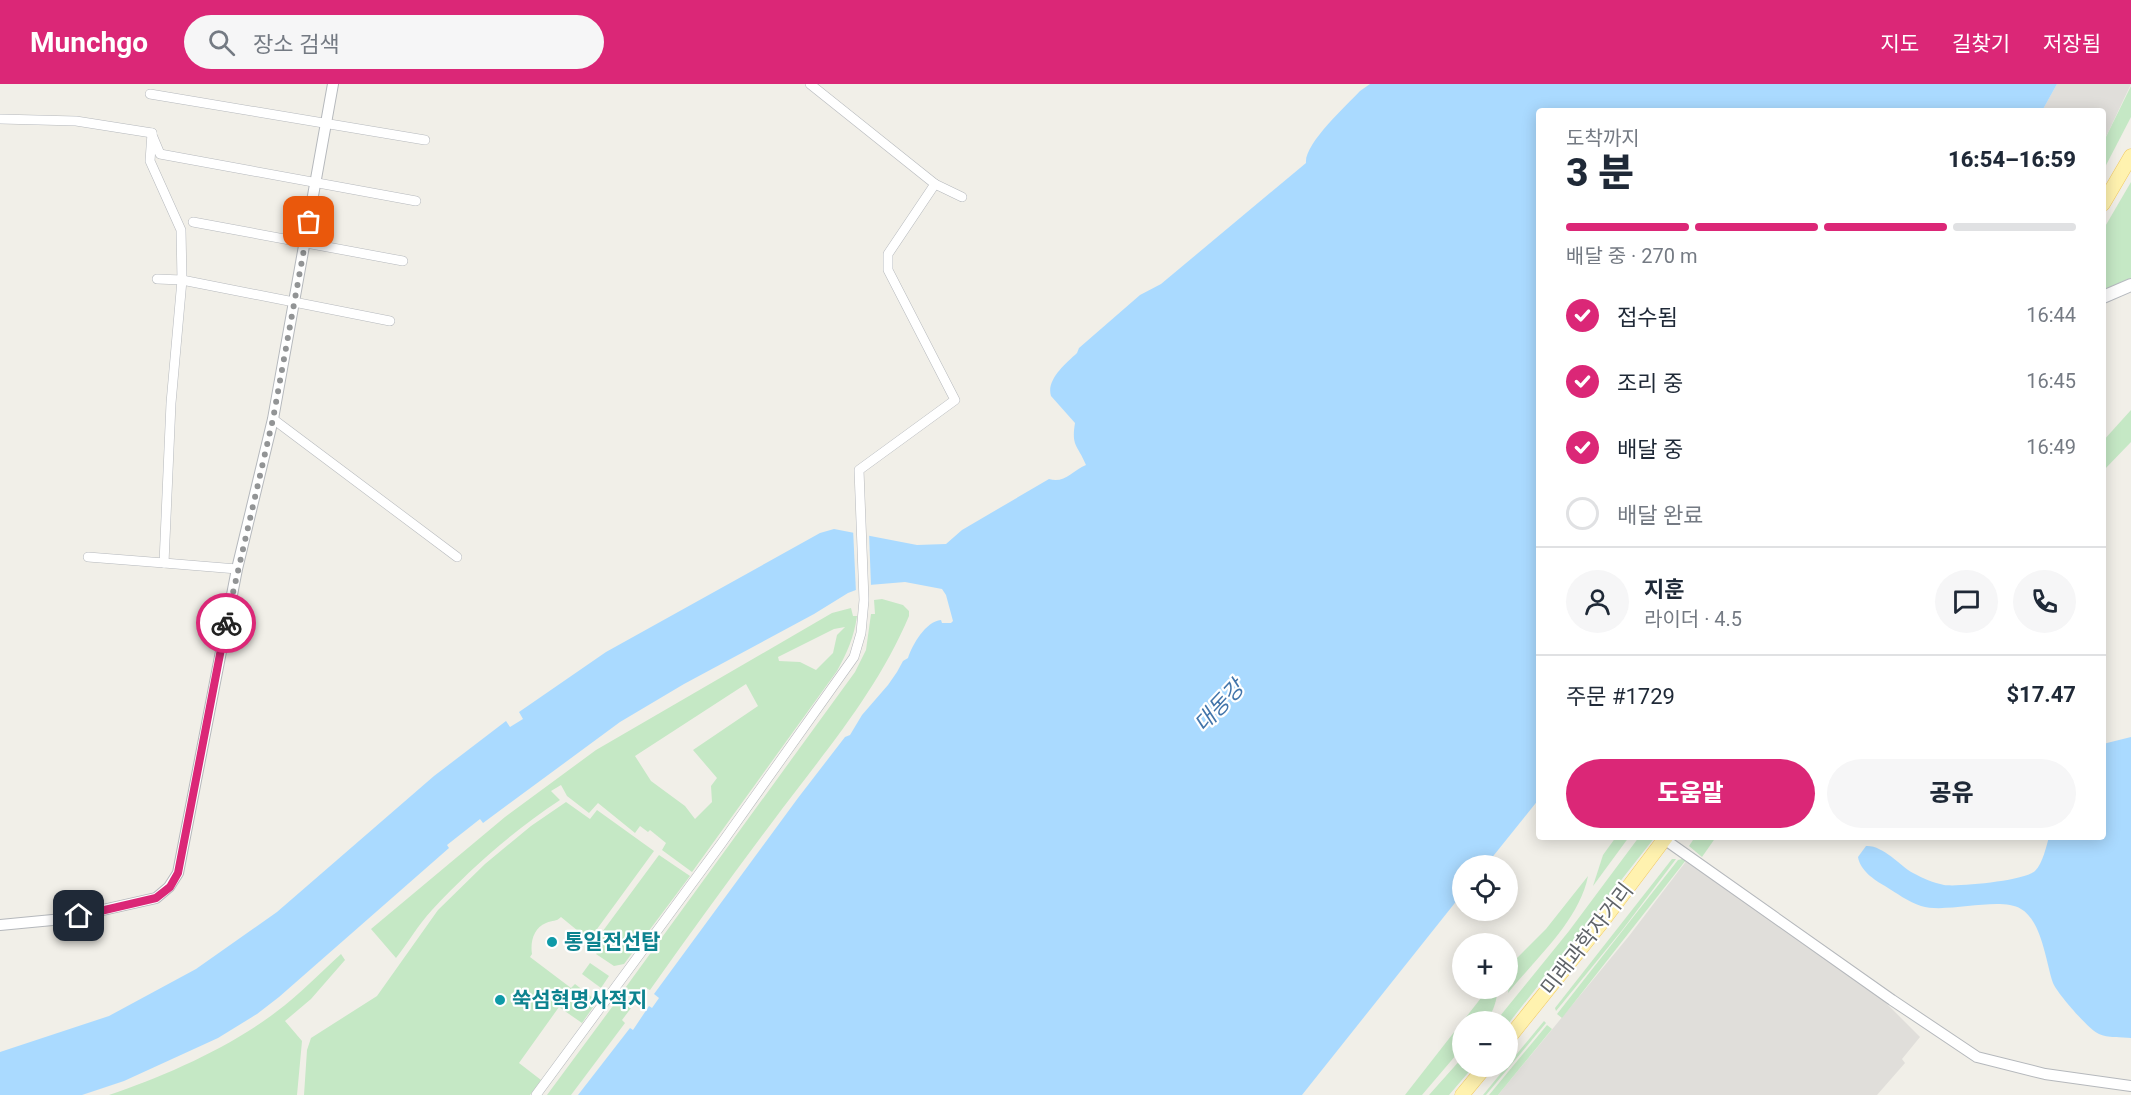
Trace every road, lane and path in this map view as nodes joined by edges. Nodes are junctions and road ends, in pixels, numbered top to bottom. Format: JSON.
{"nodes":[{"id":1,"x":333,"y":84,"type":"edge"},
{"id":2,"x":810,"y":84,"type":"edge"},
{"id":3,"x":150,"y":94,"type":"dead end"},
{"id":4,"x":0,"y":119,"type":"edge"},
{"id":5,"x":326,"y":123,"type":"junction"},
{"id":6,"x":152,"y":133,"type":"junction"},
{"id":7,"x":425,"y":140,"type":"dead end"},
{"id":8,"x":2131,"y":156,"type":"edge"},
{"id":9,"x":316,"y":183,"type":"junction"},
{"id":10,"x":935,"y":184,"type":"junction"},
{"id":11,"x":962,"y":197,"type":"dead end"},
{"id":12,"x":2106,"y":199,"type":"edge"},
{"id":13,"x":416,"y":201,"type":"dead end"},
{"id":14,"x":193,"y":222,"type":"dead end"},
{"id":15,"x":305,"y":242,"type":"junction"},
{"id":16,"x":403,"y":261,"type":"dead end"},
{"id":17,"x":157,"y":279,"type":"dead end"},
{"id":18,"x":182,"y":280,"type":"junction"},
{"id":19,"x":2131,"y":285,"type":"edge"},
{"id":20,"x":2106,"y":296,"type":"edge"},
{"id":21,"x":294,"y":302,"type":"junction"},
{"id":22,"x":390,"y":321,"type":"dead end"},
{"id":23,"x":273,"y":419,"type":"junction"},
{"id":24,"x":88,"y":557,"type":"dead end"},
{"id":25,"x":457,"y":557,"type":"dead end"},
{"id":26,"x":164,"y":563,"type":"junction"},
{"id":27,"x":237,"y":569,"type":"junction"},
{"id":28,"x":1664,"y":840,"type":"edge"},
{"id":29,"x":1668,"y":840,"type":"edge"},
{"id":30,"x":0,"y":926,"type":"edge"},
{"id":31,"x":1518,"y":1027,"type":"edge"},
{"id":32,"x":1477,"y":1077,"type":"edge"},
{"id":33,"x":2131,"y":1086,"type":"edge"},
{"id":34,"x":536,"y":1095,"type":"edge"},
{"id":35,"x":1462,"y":1095,"type":"edge"}],
"edges":[{"from":1,"to":5,"type":"street"},
{"from":2,"to":10,"type":"street"},
{"from":3,"to":5,"type":"street"},
{"from":4,"to":6,"type":"street"},
{"from":5,"to":7,"type":"street"},
{"from":5,"to":9,"type":"street"},
{"from":6,"to":9,"type":"street"},
{"from":6,"to":18,"type":"street"},
{"from":8,"to":12,"type":"main road"},
{"from":9,"to":13,"type":"street"},
{"from":9,"to":15,"type":"street"},
{"from":10,"to":11,"type":"street"},
{"from":10,"to":34,"type":"street"},
{"from":14,"to":15,"type":"street"},
{"from":15,"to":16,"type":"street"},
{"from":15,"to":21,"type":"street"},
{"from":17,"to":18,"type":"street"},
{"from":18,"to":21,"type":"street"},
{"from":18,"to":26,"type":"street"},
{"from":19,"to":20,"type":"main road"},
{"from":21,"to":22,"type":"street"},
{"from":21,"to":23,"type":"street"},
{"from":23,"to":25,"type":"street"},
{"from":23,"to":27,"type":"street"},
{"from":24,"to":26,"type":"street"},
{"from":26,"to":27,"type":"street"},
{"from":27,"to":30,"type":"street"},
{"from":28,"to":31,"type":"main road","name":"미래과학자거리"},
{"from":29,"to":33,"type":"street"},
{"from":32,"to":35,"type":"main road"}]}
